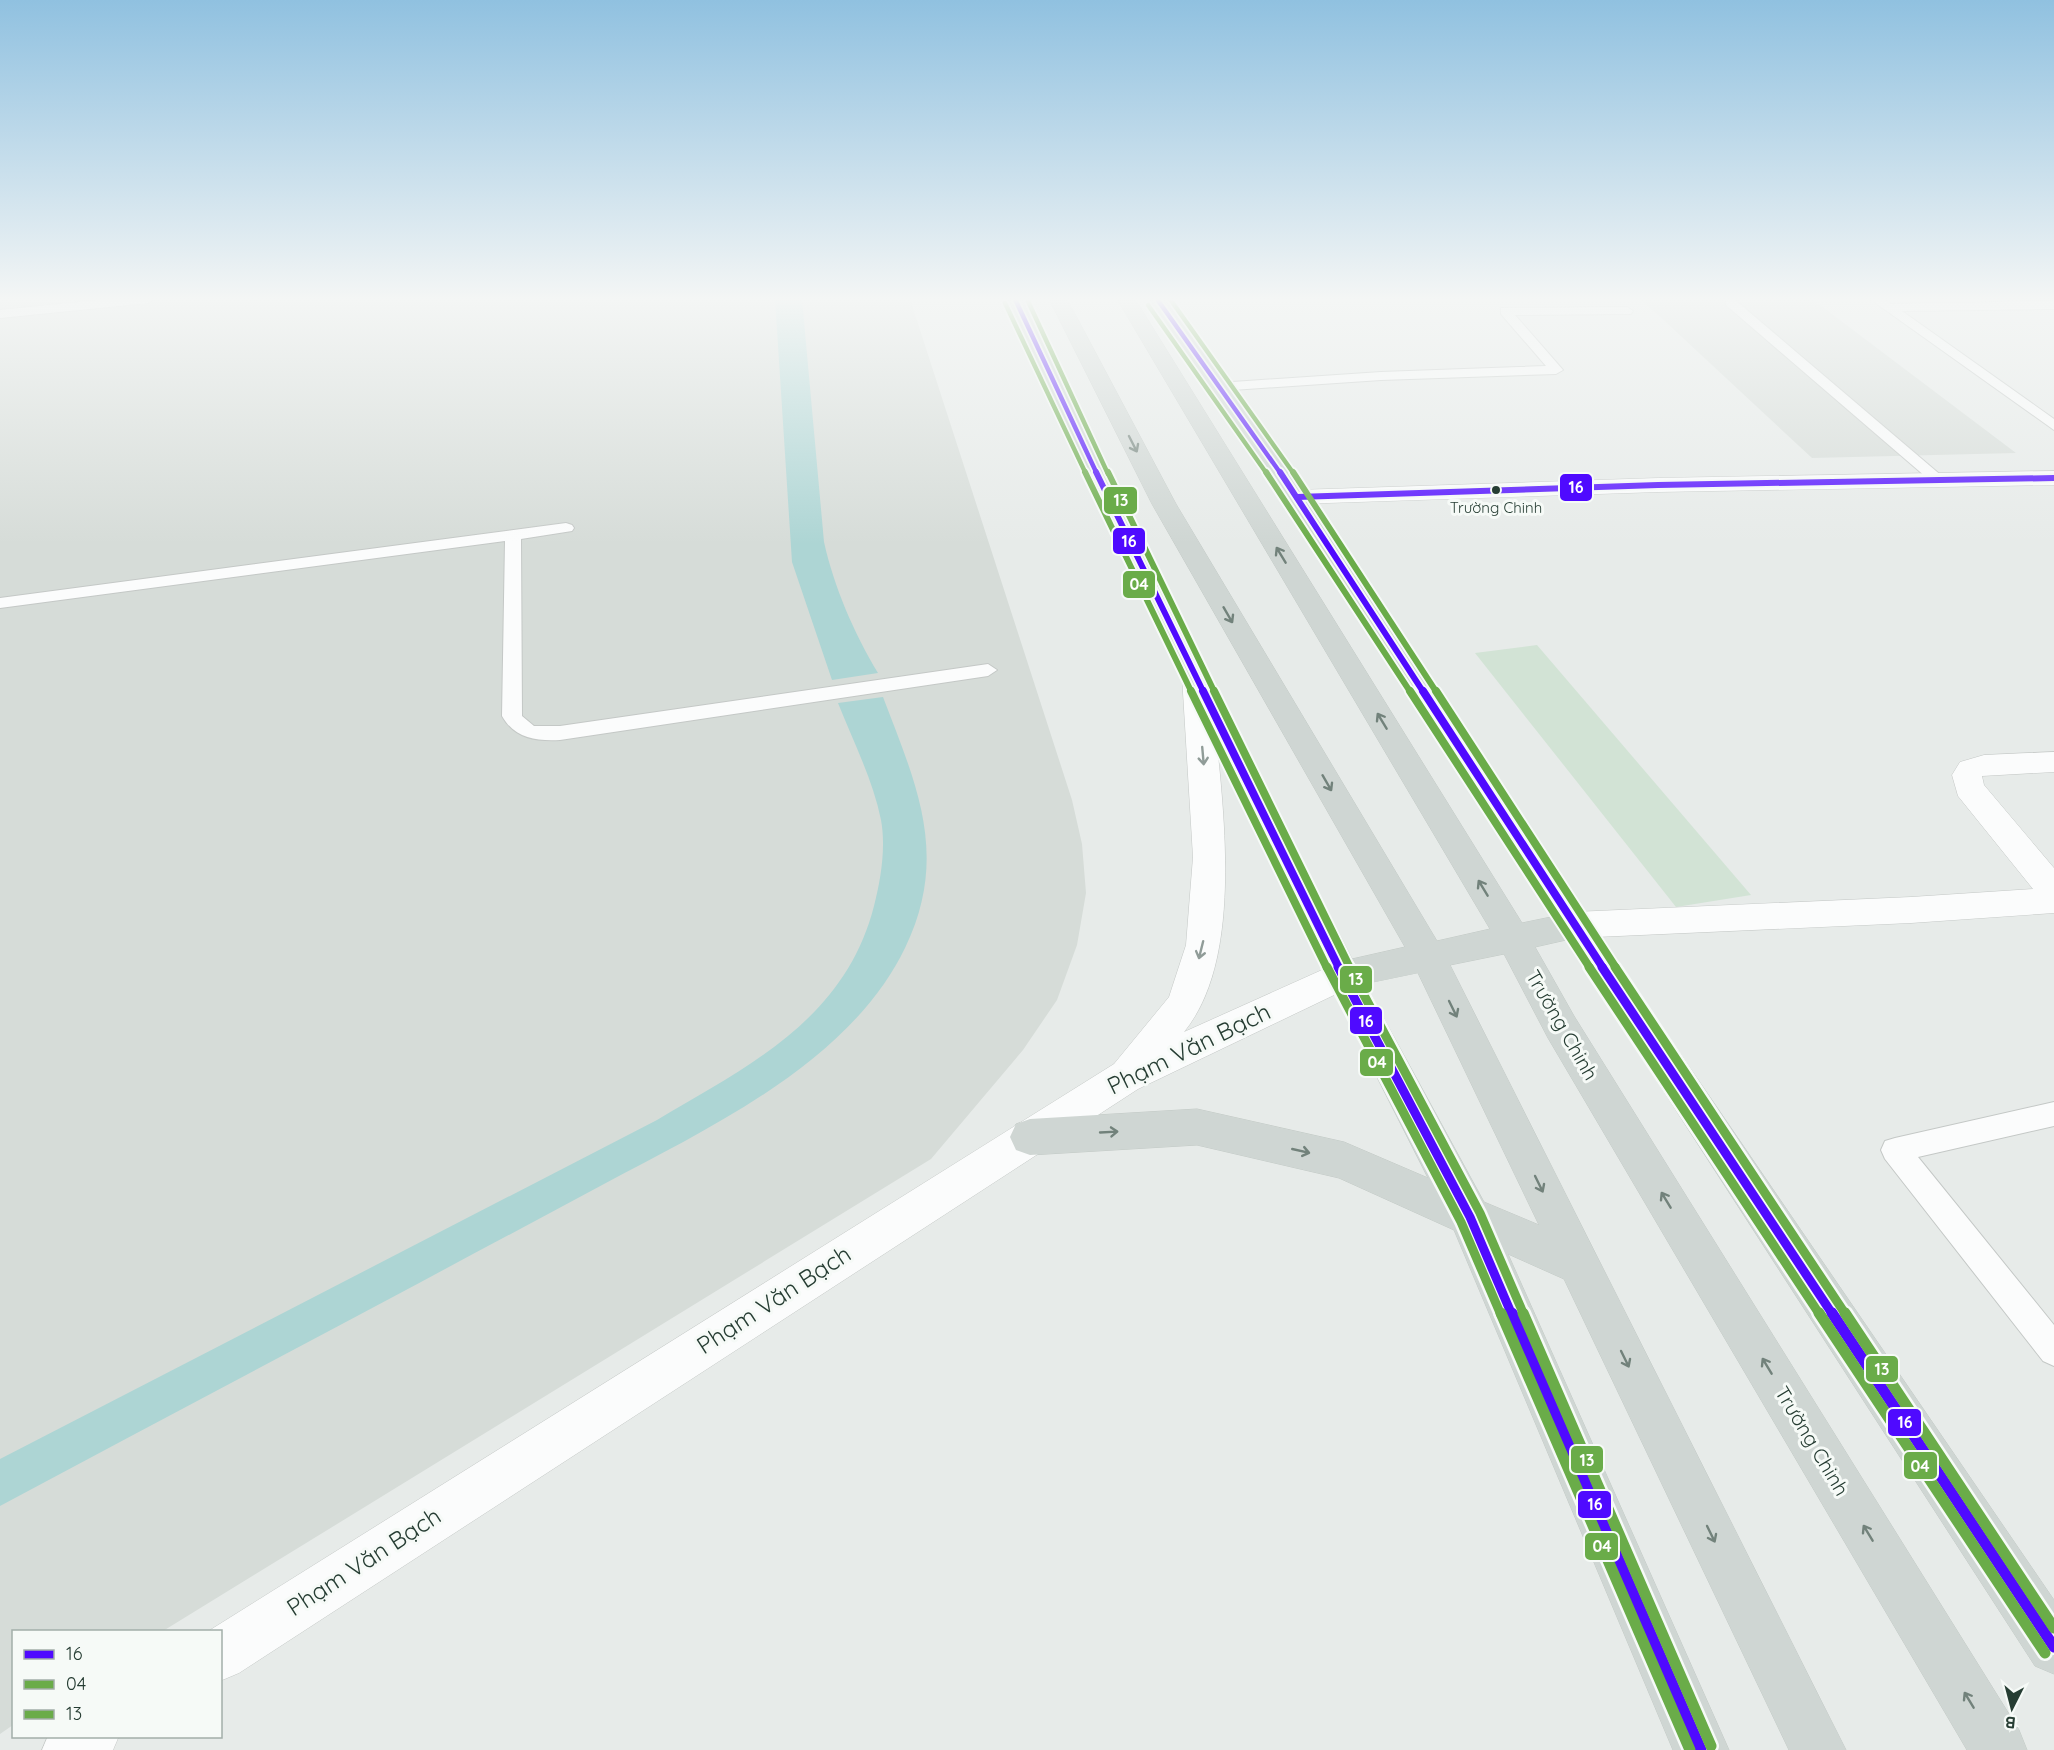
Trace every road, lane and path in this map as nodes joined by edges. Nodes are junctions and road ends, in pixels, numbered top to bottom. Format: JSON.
{"nodes":[{"id":1,"x":1054,"y":381,"type":"edge"},
{"id":2,"x":1100,"y":381,"type":"edge"},
{"id":3,"x":1176,"y":381,"type":"edge"},
{"id":4,"x":1214,"y":381,"type":"edge"},
{"id":5,"x":1312,"y":381,"type":"edge"},
{"id":6,"x":1822,"y":381,"type":"edge"},
{"id":7,"x":1991,"y":381,"type":"edge"},
{"id":8,"x":1218,"y":387,"type":"junction"},
{"id":9,"x":2054,"y":426,"type":"edge"},
{"id":10,"x":2054,"y":478,"type":"edge"},
{"id":11,"x":1938,"y":480,"type":"junction"},
{"id":12,"x":1297,"y":498,"type":"junction"},
{"id":13,"x":566,"y":528,"type":"dead end"},
{"id":14,"x":513,"y":535,"type":"junction"},
{"id":15,"x":0,"y":603,"type":"edge"},
{"id":16,"x":988,"y":670,"type":"dead end"},
{"id":17,"x":1196,"y":676,"type":"junction"},
{"id":18,"x":2054,"y":762,"type":"edge"},
{"id":19,"x":2054,"y":891,"type":"edge"},
{"id":20,"x":2054,"y":900,"type":"edge"},
{"id":21,"x":1574,"y":924,"type":"junction"},
{"id":22,"x":1514,"y":938,"type":"junction"},
{"id":23,"x":1428,"y":956,"type":"junction"},
{"id":24,"x":1342,"y":975,"type":"junction"},
{"id":25,"x":1124,"y":1077,"type":"junction"},
{"id":26,"x":2054,"y":1114,"type":"edge"},
{"id":27,"x":1030,"y":1137,"type":"junction"},
{"id":28,"x":1470,"y":1217,"type":"junction"},
{"id":29,"x":1577,"y":1263,"type":"junction"},
{"id":30,"x":2054,"y":1350,"type":"edge"},
{"id":31,"x":2054,"y":1647,"type":"edge"},
{"id":32,"x":222,"y":1653,"type":"edge"},
{"id":33,"x":89,"y":1738,"type":"edge"},
{"id":34,"x":70,"y":1750,"type":"edge"},
{"id":35,"x":1701,"y":1750,"type":"edge"},
{"id":36,"x":1818,"y":1750,"type":"edge"},
{"id":37,"x":1999,"y":1750,"type":"edge"}],
"edges":[{"from":1,"to":17,"type":"main road"},
{"from":2,"to":23,"type":"main road","one_way":true},
{"from":22,"to":3,"type":"main road","name":"Trường Chinh","one_way":true},
{"from":4,"to":8,"type":"main road"},
{"from":5,"to":8,"type":"lane"},
{"from":6,"to":11,"type":"lane"},
{"from":7,"to":9,"type":"lane"},
{"from":8,"to":12,"type":"main road"},
{"from":10,"to":11,"type":"street"},
{"from":11,"to":12,"type":"street"},
{"from":12,"to":21,"type":"main road"},
{"from":13,"to":14,"type":"lane"},
{"from":14,"to":15,"type":"lane"},
{"from":14,"to":16,"type":"lane"},
{"from":17,"to":24,"type":"main road"},
{"from":17,"to":25,"type":"street","one_way":true},
{"from":18,"to":19,"type":"street"},
{"from":20,"to":21,"type":"street"},
{"from":21,"to":22,"type":"main road"},
{"from":21,"to":31,"type":"main road"},
{"from":22,"to":23,"type":"main road"},
{"from":37,"to":22,"type":"main road","name":"Trường Chinh","one_way":true},
{"from":23,"to":24,"type":"main road"},
{"from":23,"to":29,"type":"main road","one_way":true},
{"from":24,"to":25,"type":"street","name":"Phạm Văn Bạch"},
{"from":24,"to":28,"type":"main road"},
{"from":25,"to":27,"type":"street","name":"Phạm Văn Bạch"},
{"from":26,"to":30,"type":"lane"},
{"from":27,"to":28,"type":"main road","one_way":true},
{"from":27,"to":32,"type":"street","name":"Phạm Văn Bạch"},
{"from":28,"to":29,"type":"main road"},
{"from":28,"to":35,"type":"main road"},
{"from":29,"to":36,"type":"main road","one_way":true},
{"from":33,"to":34,"type":"street"}]}
